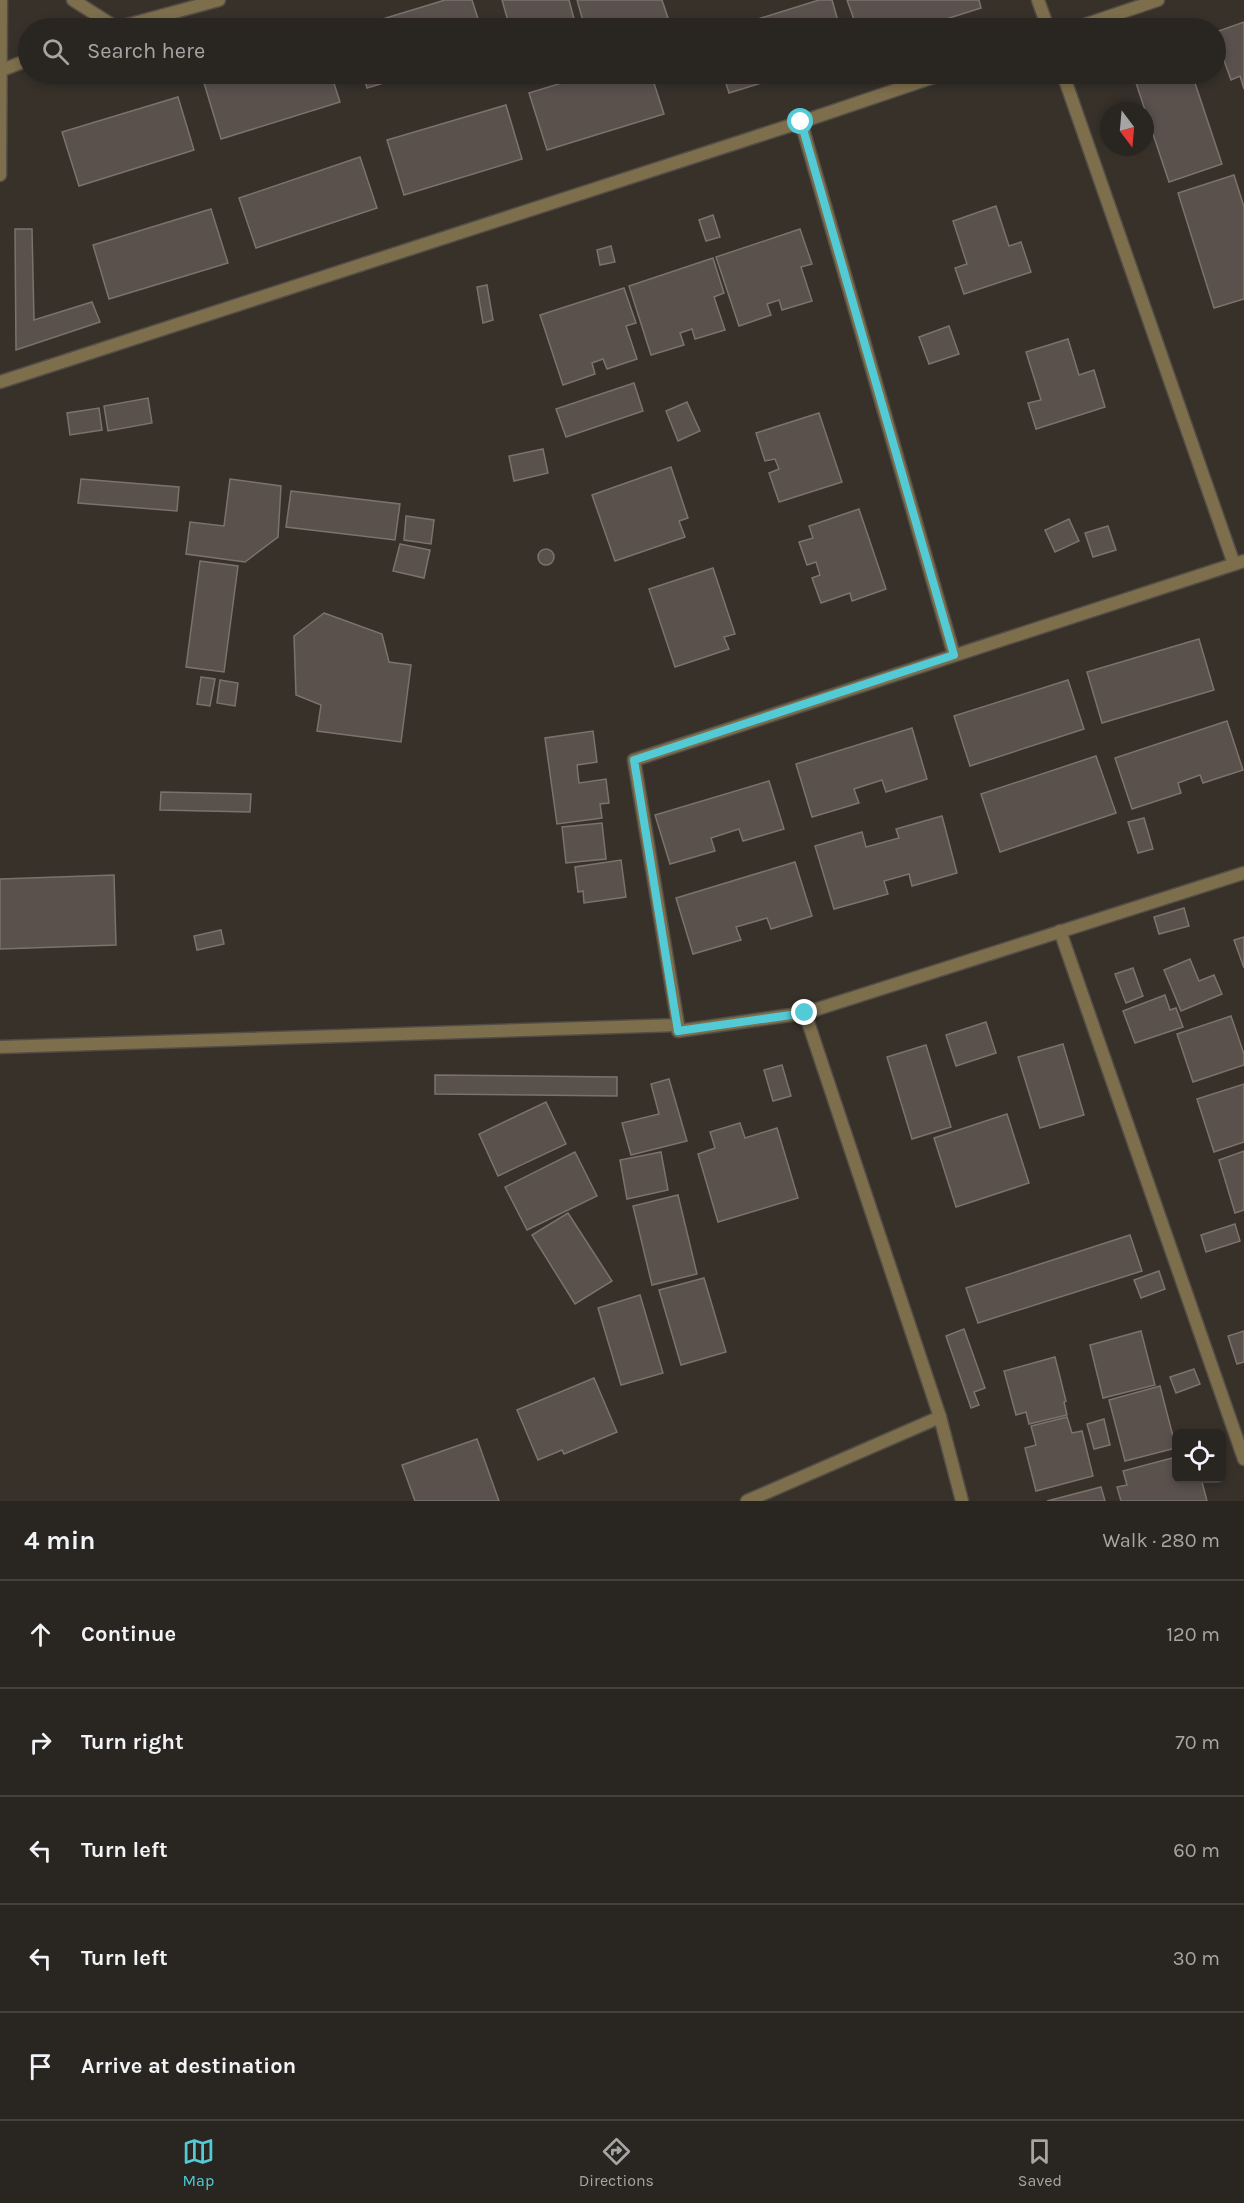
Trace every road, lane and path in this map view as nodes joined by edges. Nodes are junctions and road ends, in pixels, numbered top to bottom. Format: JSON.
{"nodes":[{"id":1,"x":2,"y":0,"type":"edge"},
{"id":2,"x":73,"y":0,"type":"edge"},
{"id":3,"x":219,"y":0,"type":"edge"},
{"id":4,"x":1038,"y":0,"type":"edge"},
{"id":5,"x":1158,"y":0,"type":"edge"},
{"id":6,"x":101,"y":18,"type":"edge"},
{"id":7,"x":153,"y":18,"type":"edge"},
{"id":8,"x":1044,"y":18,"type":"edge"},
{"id":9,"x":1105,"y":18,"type":"edge"},
{"id":10,"x":18,"y":64,"type":"edge"},
{"id":11,"x":2,"y":70,"type":"junction"},
{"id":12,"x":913,"y":84,"type":"edge"},
{"id":13,"x":1067,"y":84,"type":"edge"},
{"id":14,"x":801,"y":122,"type":"junction"},
{"id":15,"x":0,"y":175,"type":"edge"},
{"id":16,"x":0,"y":382,"type":"edge"},
{"id":17,"x":1239,"y":563,"type":"edge"},
{"id":18,"x":954,"y":655,"type":"junction"},
{"id":19,"x":1244,"y":873,"type":"edge"},
{"id":20,"x":1060,"y":931,"type":"junction"},
{"id":21,"x":805,"y":1013,"type":"junction"},
{"id":22,"x":678,"y":1025,"type":"junction"},
{"id":23,"x":0,"y":1047,"type":"edge"},
{"id":24,"x":940,"y":1417,"type":"junction"},
{"id":25,"x":1244,"y":1459,"type":"edge"},
{"id":26,"x":747,"y":1501,"type":"edge"},
{"id":27,"x":962,"y":1501,"type":"edge"}],
"edges":[{"from":1,"to":11,"type":"street"},
{"from":2,"to":6,"type":"street"},
{"from":3,"to":7,"type":"street"},
{"from":4,"to":8,"type":"street"},
{"from":5,"to":9,"type":"street"},
{"from":10,"to":11,"type":"street"},
{"from":11,"to":15,"type":"street"},
{"from":12,"to":14,"type":"street"},
{"from":13,"to":17,"type":"street"},
{"from":14,"to":16,"type":"street"},
{"from":14,"to":18,"type":"street"},
{"from":17,"to":18,"type":"street"},
{"from":18,"to":22,"type":"street"},
{"from":19,"to":20,"type":"street"},
{"from":20,"to":21,"type":"street"},
{"from":20,"to":25,"type":"street"},
{"from":21,"to":22,"type":"street"},
{"from":21,"to":24,"type":"street"},
{"from":22,"to":23,"type":"street"},
{"from":24,"to":26,"type":"street"},
{"from":24,"to":27,"type":"street"}]}
